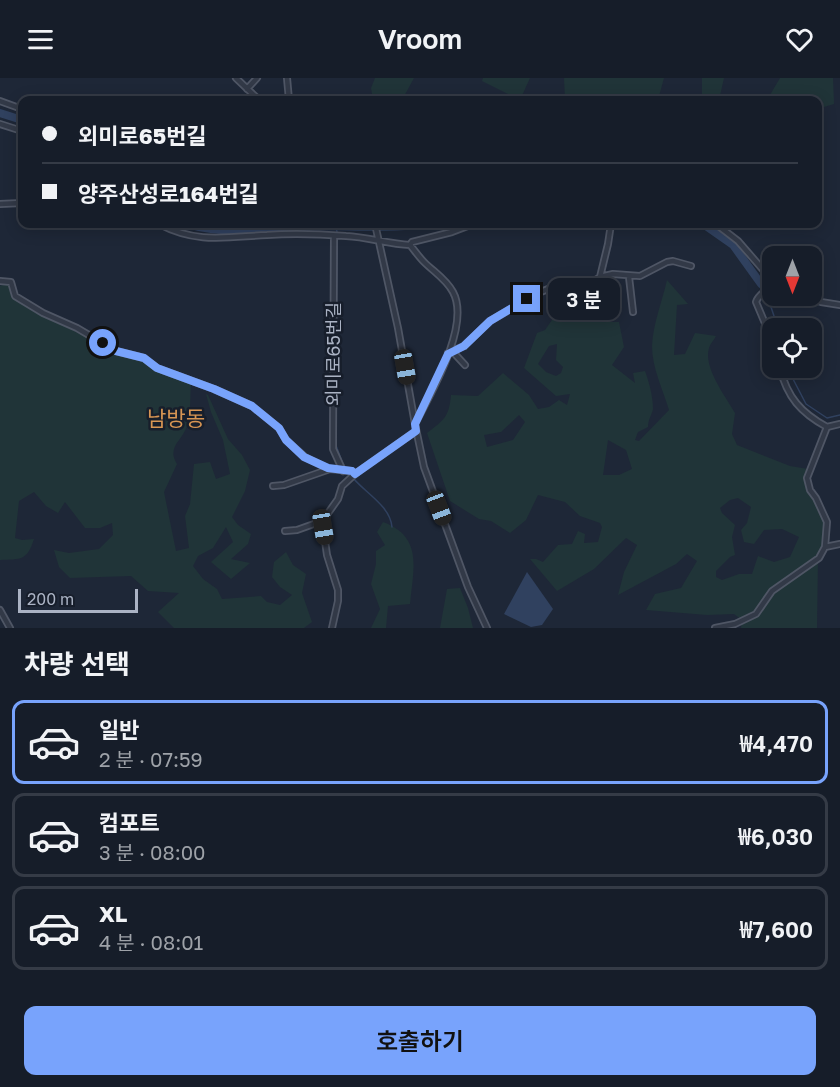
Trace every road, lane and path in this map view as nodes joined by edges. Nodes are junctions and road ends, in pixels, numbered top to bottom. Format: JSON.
{"nodes":[{"id":1,"x":236,"y":78,"type":"edge"},
{"id":2,"x":257,"y":78,"type":"edge"},
{"id":3,"x":287,"y":78,"type":"edge"},
{"id":4,"x":247,"y":89,"type":"junction"},
{"id":5,"x":255,"y":96,"type":"edge"},
{"id":6,"x":288,"y":96,"type":"edge"},
{"id":7,"x":0,"y":101,"type":"edge"},
{"id":8,"x":18,"y":108,"type":"edge"},
{"id":9,"x":0,"y":124,"type":"edge"},
{"id":10,"x":18,"y":130,"type":"edge"},
{"id":11,"x":18,"y":203,"type":"edge"},
{"id":12,"x":0,"y":204,"type":"edge"},
{"id":13,"x":167,"y":228,"type":"edge"},
{"id":14,"x":376,"y":228,"type":"edge"},
{"id":15,"x":460,"y":228,"type":"edge"},
{"id":16,"x":610,"y":228,"type":"edge"},
{"id":17,"x":721,"y":228,"type":"edge"},
{"id":18,"x":334,"y":236,"type":"junction"},
{"id":19,"x":378,"y":238,"type":"junction"},
{"id":20,"x":410,"y":244,"type":"junction"},
{"id":21,"x":691,"y":266,"type":"dead end"},
{"id":22,"x":762,"y":269,"type":"edge"},
{"id":23,"x":600,"y":277,"type":"junction"},
{"id":24,"x":629,"y":277,"type":"junction"},
{"id":25,"x":0,"y":281,"type":"edge"},
{"id":26,"x":762,"y":294,"type":"edge"},
{"id":27,"x":822,"y":302,"type":"edge"},
{"id":28,"x":840,"y":305,"type":"edge"},
{"id":29,"x":633,"y":312,"type":"dead end"},
{"id":30,"x":763,"y":318,"type":"edge"},
{"id":31,"x":450,"y":352,"type":"junction"},
{"id":32,"x":465,"y":365,"type":"dead end"},
{"id":33,"x":784,"y":378,"type":"edge"},
{"id":34,"x":415,"y":424,"type":"junction"},
{"id":35,"x":840,"y":424,"type":"edge"},
{"id":36,"x":827,"y":427,"type":"junction"},
{"id":37,"x":416,"y":431,"type":"junction"},
{"id":38,"x":330,"y":469,"type":"junction"},
{"id":39,"x":350,"y":474,"type":"junction"},
{"id":40,"x":273,"y":486,"type":"dead end"},
{"id":41,"x":325,"y":520,"type":"junction"},
{"id":42,"x":285,"y":531,"type":"dead end"},
{"id":43,"x":840,"y":544,"type":"edge"},
{"id":44,"x":825,"y":547,"type":"junction"},
{"id":45,"x":0,"y":610,"type":"edge"},
{"id":46,"x":10,"y":628,"type":"edge"},
{"id":47,"x":332,"y":628,"type":"edge"},
{"id":48,"x":488,"y":628,"type":"edge"},
{"id":49,"x":715,"y":628,"type":"edge"}],
"edges":[{"from":1,"to":4,"type":"street"},
{"from":2,"to":4,"type":"street"},
{"from":3,"to":6,"type":"street"},
{"from":4,"to":5,"type":"street"},
{"from":7,"to":8,"type":"street"},
{"from":9,"to":10,"type":"street"},
{"from":11,"to":12,"type":"street"},
{"from":13,"to":18,"type":"street"},
{"from":14,"to":19,"type":"street"},
{"from":15,"to":20,"type":"street"},
{"from":16,"to":23,"type":"street"},
{"from":17,"to":22,"type":"street"},
{"from":18,"to":19,"type":"street"},
{"from":18,"to":39,"type":"street","name":"외미로65번길"},
{"from":19,"to":20,"type":"street"},
{"from":19,"to":34,"type":"street"},
{"from":20,"to":31,"type":"street"},
{"from":21,"to":24,"type":"street"},
{"from":23,"to":24,"type":"street"},
{"from":23,"to":31,"type":"street"},
{"from":24,"to":29,"type":"street"},
{"from":25,"to":38,"type":"street"},
{"from":26,"to":30,"type":"street"},
{"from":27,"to":28,"type":"street"},
{"from":31,"to":32,"type":"street"},
{"from":31,"to":34,"type":"street"},
{"from":33,"to":36,"type":"street"},
{"from":34,"to":37,"type":"street"},
{"from":35,"to":36,"type":"street"},
{"from":36,"to":44,"type":"street"},
{"from":37,"to":39,"type":"street"},
{"from":37,"to":48,"type":"street"},
{"from":38,"to":39,"type":"street"},
{"from":38,"to":40,"type":"street"},
{"from":39,"to":41,"type":"street"},
{"from":41,"to":42,"type":"street"},
{"from":41,"to":47,"type":"street"},
{"from":43,"to":44,"type":"street"},
{"from":44,"to":49,"type":"street"},
{"from":45,"to":46,"type":"street"}]}
